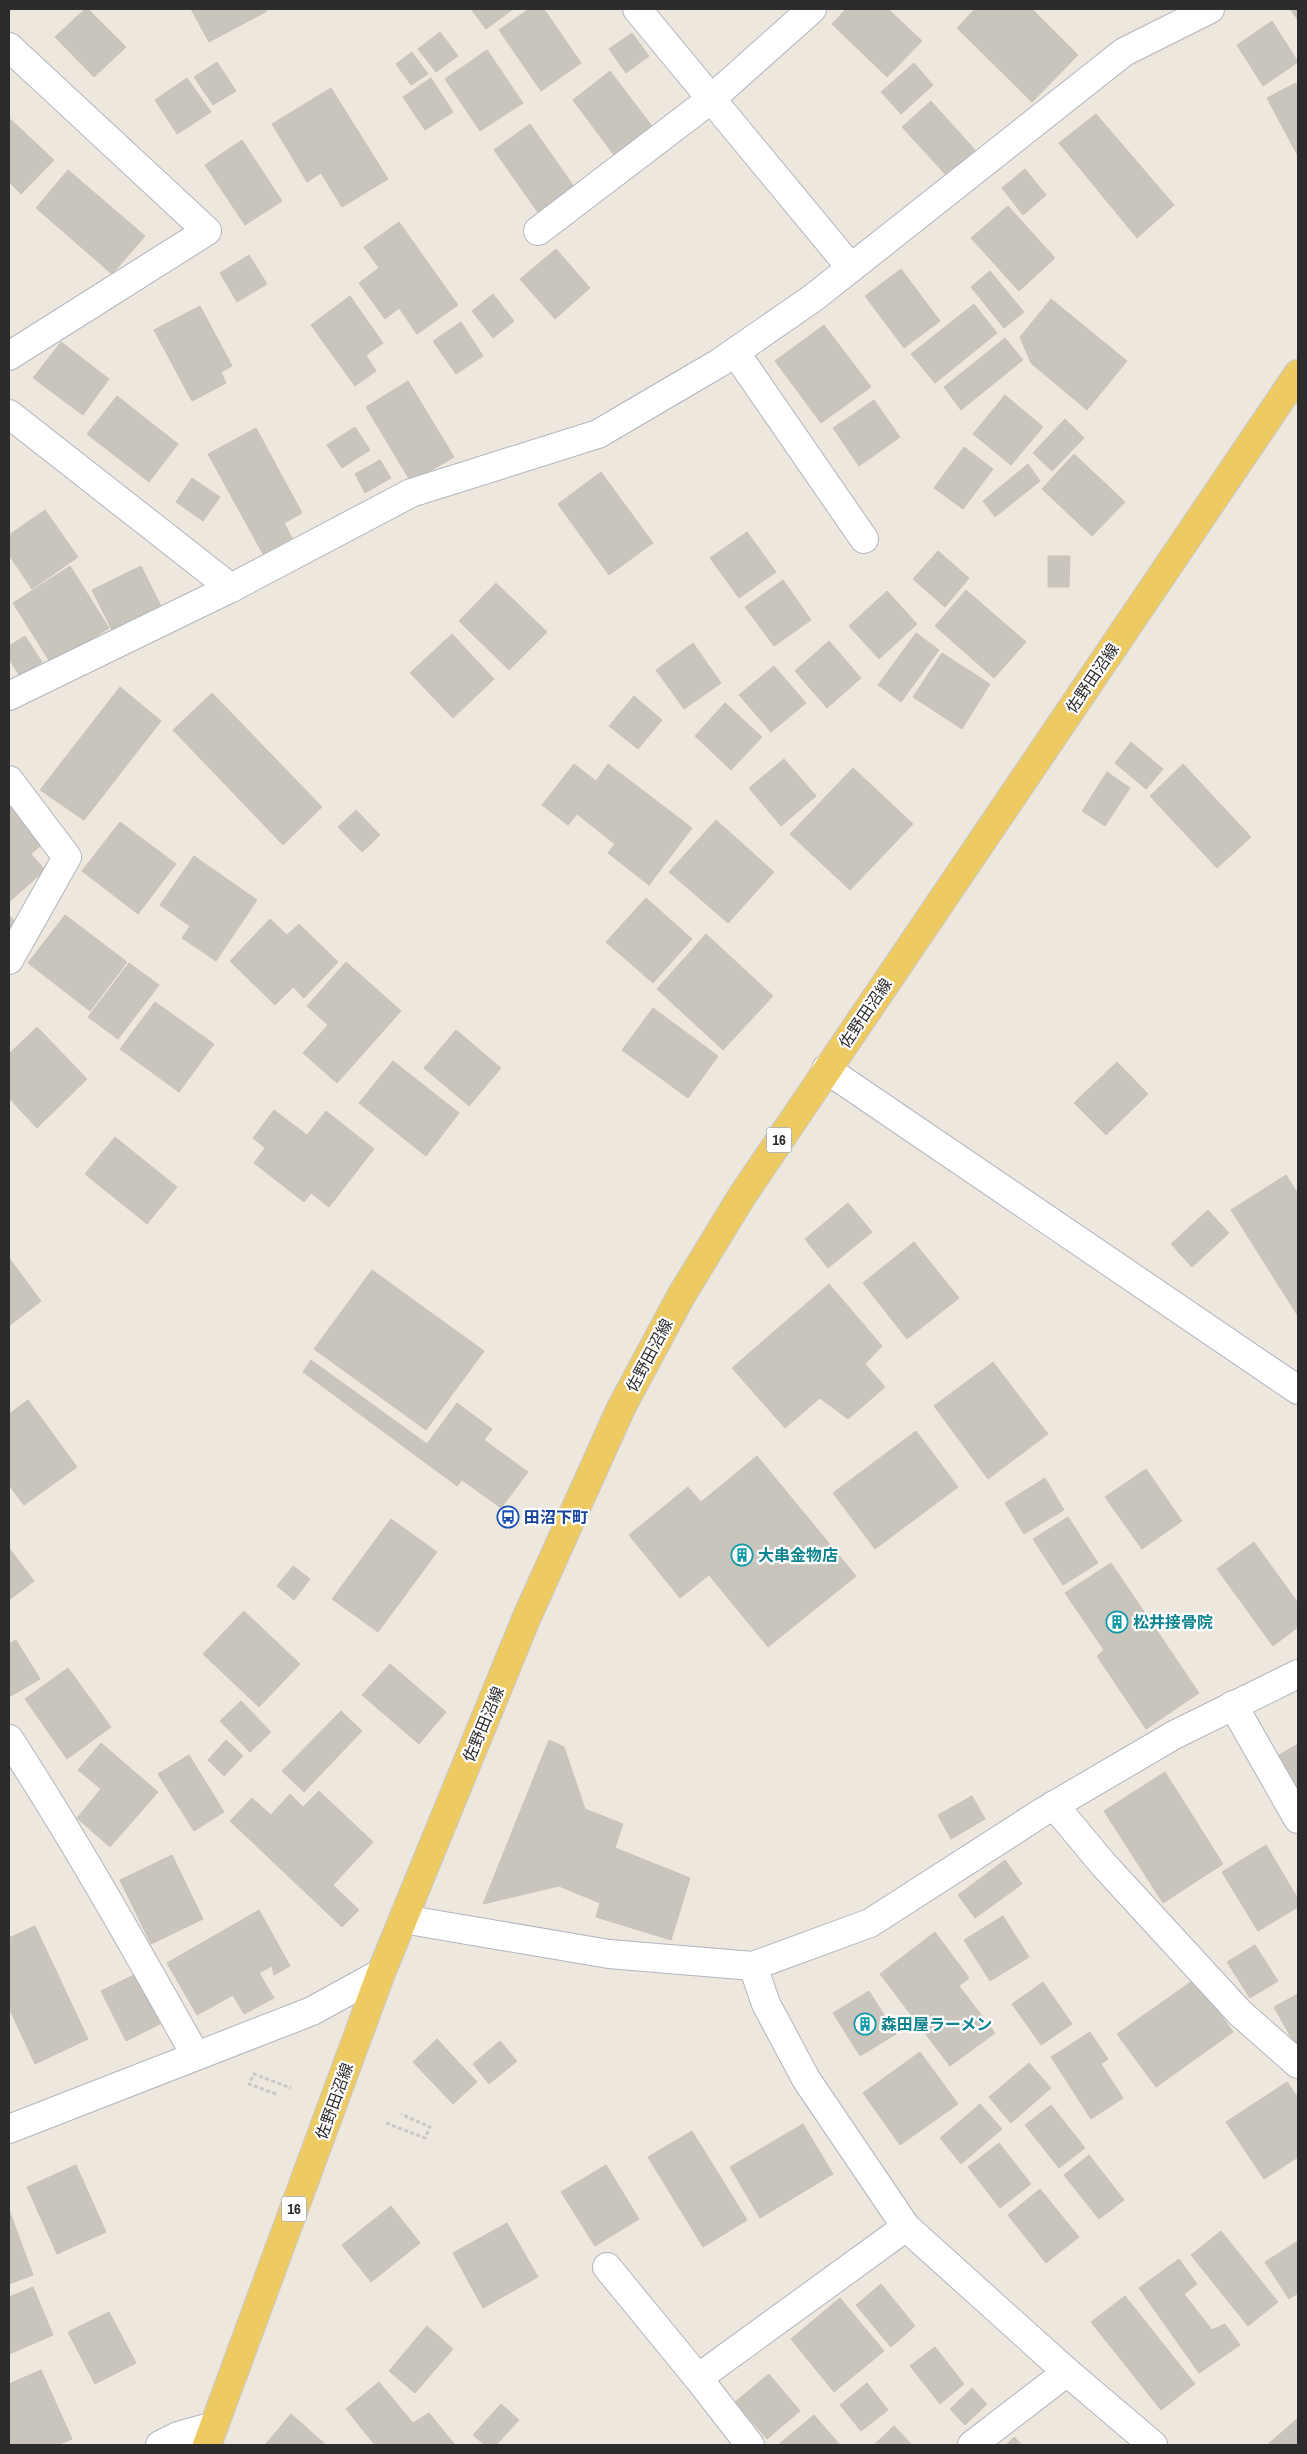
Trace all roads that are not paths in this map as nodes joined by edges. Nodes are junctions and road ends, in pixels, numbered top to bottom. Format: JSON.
{"nodes":[{"id":1,"x":637,"y":9,"type":"edge"},
{"id":2,"x":812,"y":9,"type":"edge"},
{"id":3,"x":1210,"y":9,"type":"edge"},
{"id":4,"x":9,"y":47,"type":"edge"},
{"id":5,"x":710,"y":100,"type":"junction"},
{"id":6,"x":538,"y":230,"type":"dead end"},
{"id":7,"x":851,"y":268,"type":"junction"},
{"id":8,"x":734,"y":352,"type":"junction"},
{"id":9,"x":9,"y":356,"type":"edge"},
{"id":10,"x":1298,"y":374,"type":"edge"},
{"id":11,"x":9,"y":414,"type":"edge"},
{"id":12,"x":864,"y":539,"type":"dead end"},
{"id":13,"x":231,"y":588,"type":"junction"},
{"id":14,"x":9,"y":696,"type":"edge"},
{"id":15,"x":9,"y":780,"type":"edge"},
{"id":16,"x":9,"y":960,"type":"edge"},
{"id":17,"x":826,"y":1069,"type":"junction"},
{"id":18,"x":1298,"y":1390,"type":"edge"},
{"id":19,"x":1298,"y":1674,"type":"edge"},
{"id":20,"x":1233,"y":1705,"type":"junction"},
{"id":21,"x":9,"y":1739,"type":"edge"},
{"id":22,"x":1054,"y":1805,"type":"junction"},
{"id":23,"x":1298,"y":1819,"type":"edge"},
{"id":24,"x":403,"y":1919,"type":"junction"},
{"id":25,"x":753,"y":1966,"type":"junction"},
{"id":26,"x":381,"y":1973,"type":"junction"},
{"id":27,"x":196,"y":2056,"type":"junction"},
{"id":28,"x":1298,"y":2064,"type":"edge"},
{"id":29,"x":9,"y":2129,"type":"edge"},
{"id":30,"x":906,"y":2226,"type":"junction"},
{"id":31,"x":607,"y":2268,"type":"dead end"},
{"id":32,"x":1067,"y":2372,"type":"junction"},
{"id":33,"x":698,"y":2378,"type":"junction"},
{"id":34,"x":211,"y":2436,"type":"edge"},
{"id":35,"x":160,"y":2445,"type":"edge"},
{"id":36,"x":750,"y":2445,"type":"edge"},
{"id":37,"x":972,"y":2445,"type":"edge"},
{"id":38,"x":1153,"y":2445,"type":"edge"}],
"edges":[{"from":1,"to":5,"type":"street"},
{"from":2,"to":5,"type":"street"},
{"from":3,"to":7,"type":"street"},
{"from":4,"to":9,"type":"street"},
{"from":5,"to":6,"type":"street"},
{"from":5,"to":7,"type":"street"},
{"from":7,"to":8,"type":"street"},
{"from":8,"to":12,"type":"street"},
{"from":8,"to":13,"type":"street"},
{"from":10,"to":17,"type":"main road","name":"佐野田沼線","number":"16"},
{"from":11,"to":13,"type":"street"},
{"from":13,"to":14,"type":"street"},
{"from":15,"to":16,"type":"street"},
{"from":17,"to":18,"type":"street"},
{"from":17,"to":24,"type":"main road","name":"佐野田沼線","number":"16"},
{"from":19,"to":20,"type":"street"},
{"from":20,"to":22,"type":"street"},
{"from":20,"to":23,"type":"street"},
{"from":21,"to":27,"type":"street"},
{"from":22,"to":25,"type":"street"},
{"from":22,"to":28,"type":"street"},
{"from":24,"to":25,"type":"street"},
{"from":24,"to":26,"type":"main road","name":"佐野田沼線","number":"16"},
{"from":25,"to":30,"type":"street"},
{"from":26,"to":27,"type":"street"},
{"from":26,"to":34,"type":"main road","name":"佐野田沼線","number":"16"},
{"from":27,"to":29,"type":"street"},
{"from":30,"to":32,"type":"street"},
{"from":30,"to":33,"type":"street"},
{"from":31,"to":33,"type":"street"},
{"from":32,"to":37,"type":"street"},
{"from":32,"to":38,"type":"street"},
{"from":33,"to":36,"type":"street"},
{"from":34,"to":35,"type":"street"}]}
